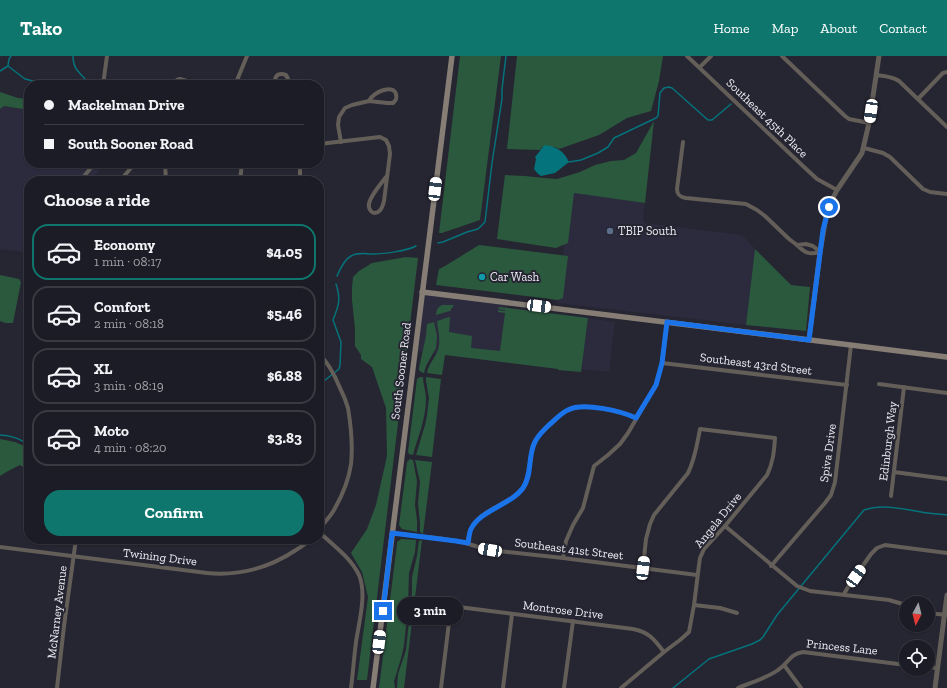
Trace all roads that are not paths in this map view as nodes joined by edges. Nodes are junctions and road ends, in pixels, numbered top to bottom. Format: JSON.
{"nodes":[{"id":1,"x":107,"y":56,"type":"edge"},
{"id":2,"x":247,"y":56,"type":"edge"},
{"id":3,"x":452,"y":56,"type":"edge"},
{"id":4,"x":687,"y":56,"type":"edge"},
{"id":5,"x":711,"y":56,"type":"edge"},
{"id":6,"x":782,"y":56,"type":"edge"},
{"id":7,"x":879,"y":56,"type":"edge"},
{"id":8,"x":700,"y":68,"type":"junction"},
{"id":9,"x":947,"y":72,"type":"edge"},
{"id":10,"x":876,"y":75,"type":"junction"},
{"id":11,"x":104,"y":80,"type":"edge"},
{"id":12,"x":237,"y":80,"type":"edge"},
{"id":13,"x":275,"y":80,"type":"edge"},
{"id":14,"x":288,"y":80,"type":"edge"},
{"id":15,"x":918,"y":99,"type":"junction"},
{"id":16,"x":369,"y":101,"type":"junction"},
{"id":17,"x":869,"y":123,"type":"junction"},
{"id":18,"x":947,"y":127,"type":"edge"},
{"id":19,"x":341,"y":142,"type":"junction"},
{"id":20,"x":683,"y":142,"type":"dead end"},
{"id":21,"x":324,"y":144,"type":"edge"},
{"id":22,"x":864,"y":148,"type":"junction"},
{"id":23,"x":91,"y":168,"type":"edge"},
{"id":24,"x":131,"y":168,"type":"edge"},
{"id":25,"x":84,"y":176,"type":"edge"},
{"id":26,"x":124,"y":176,"type":"edge"},
{"id":27,"x":386,"y":177,"type":"junction"},
{"id":28,"x":837,"y":190,"type":"junction"},
{"id":29,"x":947,"y":194,"type":"edge"},
{"id":30,"x":797,"y":245,"type":"junction"},
{"id":31,"x":808,"y":245,"type":"junction"},
{"id":32,"x":807,"y":252,"type":"junction"},
{"id":33,"x":820,"y":252,"type":"junction"},
{"id":34,"x":422,"y":292,"type":"junction"},
{"id":35,"x":667,"y":322,"type":"junction"},
{"id":36,"x":809,"y":340,"type":"junction"},
{"id":37,"x":851,"y":345,"type":"junction"},
{"id":38,"x":947,"y":357,"type":"edge"},
{"id":39,"x":324,"y":360,"type":"edge"},
{"id":40,"x":662,"y":363,"type":"junction"},
{"id":41,"x":879,"y":384,"type":"dead end"},
{"id":42,"x":847,"y":385,"type":"junction"},
{"id":43,"x":904,"y":387,"type":"junction"},
{"id":44,"x":947,"y":393,"type":"edge"},
{"id":45,"x":636,"y":418,"type":"junction"},
{"id":46,"x":894,"y":472,"type":"junction"},
{"id":47,"x":947,"y":474,"type":"edge"},
{"id":48,"x":947,"y":479,"type":"edge"},
{"id":49,"x":891,"y":496,"type":"dead end"},
{"id":50,"x":324,"y":524,"type":"edge"},
{"id":51,"x":725,"y":526,"type":"junction"},
{"id":52,"x":392,"y":533,"type":"junction"},
{"id":53,"x":324,"y":536,"type":"edge"},
{"id":54,"x":468,"y":543,"type":"junction"},
{"id":55,"x":75,"y":544,"type":"edge"},
{"id":56,"x":305,"y":544,"type":"edge"},
{"id":57,"x":0,"y":547,"type":"edge"},
{"id":58,"x":947,"y":553,"type":"edge"},
{"id":59,"x":74,"y":556,"type":"junction"},
{"id":60,"x":563,"y":558,"type":"junction"},
{"id":61,"x":771,"y":566,"type":"junction"},
{"id":62,"x":643,"y":568,"type":"junction"},
{"id":63,"x":697,"y":575,"type":"junction"},
{"id":64,"x":844,"y":594,"type":"junction"},
{"id":65,"x":947,"y":595,"type":"edge"},
{"id":66,"x":899,"y":603,"type":"edge"},
{"id":67,"x":694,"y":604,"type":"junction"},
{"id":68,"x":737,"y":613,"type":"dead end"},
{"id":69,"x":512,"y":614,"type":"junction"},
{"id":70,"x":935,"y":614,"type":"edge"},
{"id":71,"x":946,"y":615,"type":"edge"},
{"id":72,"x":572,"y":621,"type":"junction"},
{"id":73,"x":664,"y":652,"type":"junction"},
{"id":74,"x":899,"y":664,"type":"edge"},
{"id":75,"x":784,"y":665,"type":"junction"},
{"id":76,"x":937,"y":668,"type":"joint"},
{"id":77,"x":58,"y":688,"type":"edge"},
{"id":78,"x":351,"y":688,"type":"edge"},
{"id":79,"x":373,"y":688,"type":"edge"},
{"id":80,"x":441,"y":688,"type":"edge"},
{"id":81,"x":503,"y":688,"type":"edge"},
{"id":82,"x":564,"y":688,"type":"edge"},
{"id":83,"x":621,"y":688,"type":"edge"},
{"id":84,"x":738,"y":688,"type":"edge"},
{"id":85,"x":801,"y":688,"type":"edge"},
{"id":86,"x":935,"y":688,"type":"edge"}],
"edges":[{"from":1,"to":11,"type":"street"},
{"from":2,"to":12,"type":"street"},
{"from":3,"to":34,"type":"main road","name":"South Sooner Road"},
{"from":4,"to":8,"type":"street","name":"Southeast 45th Place"},
{"from":5,"to":8,"type":"street"},
{"from":6,"to":17,"type":"street"},
{"from":7,"to":10,"type":"street"},
{"from":8,"to":28,"type":"street","name":"Southeast 45th Place"},
{"from":9,"to":15,"type":"street"},
{"from":10,"to":15,"type":"street"},
{"from":10,"to":17,"type":"street"},
{"from":13,"to":14,"type":"street"},
{"from":15,"to":18,"type":"street"},
{"from":16,"to":16,"type":"street"},
{"from":16,"to":19,"type":"street"},
{"from":17,"to":22,"type":"street"},
{"from":19,"to":21,"type":"street"},
{"from":19,"to":27,"type":"street"},
{"from":20,"to":30,"type":"street"},
{"from":22,"to":28,"type":"street"},
{"from":22,"to":29,"type":"street"},
{"from":23,"to":25,"type":"street"},
{"from":24,"to":26,"type":"street"},
{"from":27,"to":27,"type":"street"},
{"from":28,"to":33,"type":"street"},
{"from":30,"to":31,"type":"street"},
{"from":30,"to":32,"type":"street"},
{"from":31,"to":32,"type":"street"},
{"from":31,"to":33,"type":"street"},
{"from":32,"to":33,"type":"street"},
{"from":33,"to":36,"type":"street"},
{"from":34,"to":35,"type":"main road"},
{"from":34,"to":52,"type":"main road","name":"South Sooner Road"},
{"from":35,"to":36,"type":"main road"},
{"from":35,"to":40,"type":"street"},
{"from":36,"to":37,"type":"main road"},
{"from":37,"to":38,"type":"main road"},
{"from":37,"to":42,"type":"street","name":"Spiva Drive"},
{"from":39,"to":50,"type":"street"},
{"from":40,"to":42,"type":"street","name":"Southeast 43rd Street"},
{"from":40,"to":45,"type":"street"},
{"from":41,"to":43,"type":"street"},
{"from":42,"to":61,"type":"street","name":"Spiva Drive"},
{"from":43,"to":44,"type":"street"},
{"from":43,"to":46,"type":"street","name":"Edinburgh Way"},
{"from":45,"to":54,"type":"street"},
{"from":45,"to":60,"type":"street"},
{"from":46,"to":48,"type":"street"},
{"from":46,"to":49,"type":"street","name":"Edinburgh Way"},
{"from":47,"to":48,"type":"street"},
{"from":51,"to":61,"type":"street"},
{"from":51,"to":62,"type":"street","name":"Angela Drive"},
{"from":51,"to":63,"type":"street","name":"Angela Drive"},
{"from":52,"to":54,"type":"street","name":"Southeast 41st Street"},
{"from":52,"to":79,"type":"main road","name":"South Sooner Road"},
{"from":53,"to":78,"type":"street"},
{"from":54,"to":60,"type":"street","name":"Southeast 41st Street"},
{"from":55,"to":59,"type":"street","name":"McNarney Avenue"},
{"from":56,"to":59,"type":"street","name":"Twining Drive"},
{"from":57,"to":59,"type":"street","name":"Twining Drive"},
{"from":58,"to":64,"type":"street"},
{"from":59,"to":77,"type":"street","name":"McNarney Avenue"},
{"from":60,"to":62,"type":"street","name":"Southeast 41st Street"},
{"from":61,"to":64,"type":"street"},
{"from":62,"to":63,"type":"street","name":"Southeast 41st Street"},
{"from":63,"to":67,"type":"street","name":"Angela Drive"},
{"from":64,"to":66,"type":"street"},
{"from":65,"to":71,"type":"street"},
{"from":67,"to":68,"type":"street"},
{"from":67,"to":73,"type":"street","name":"Angela Drive"},
{"from":69,"to":72,"type":"street","name":"Montrose Drive"},
{"from":69,"to":80,"type":"street","name":"Montrose Drive"},
{"from":69,"to":81,"type":"street"},
{"from":70,"to":71,"type":"street"},
{"from":71,"to":76,"type":"street"},
{"from":72,"to":73,"type":"street","name":"Montrose Drive"},
{"from":72,"to":82,"type":"street"},
{"from":73,"to":83,"type":"street","name":"Angela Drive"},
{"from":74,"to":75,"type":"street","name":"Princess Lane"},
{"from":75,"to":84,"type":"street","name":"Princess Lane"},
{"from":75,"to":85,"type":"street"},
{"from":76,"to":86,"type":"street"}]}
